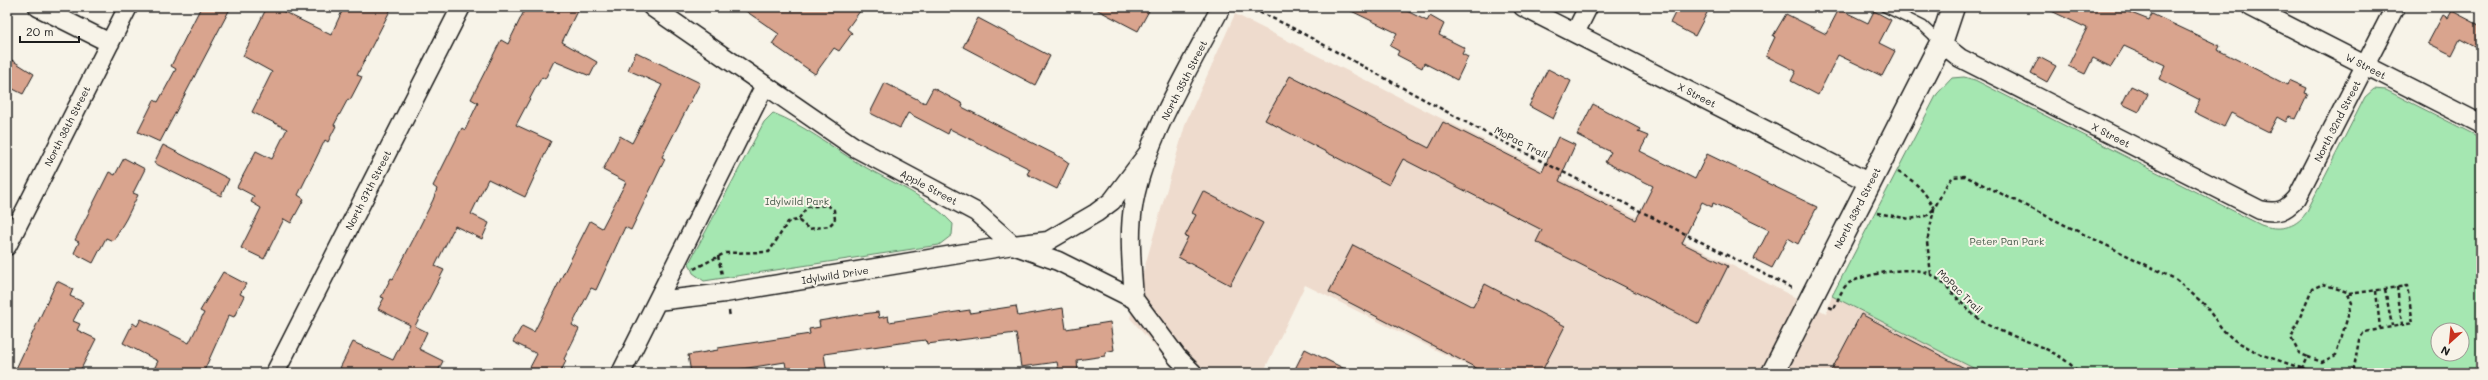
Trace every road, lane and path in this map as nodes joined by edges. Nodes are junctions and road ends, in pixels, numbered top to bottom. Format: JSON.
{"nodes":[{"id":1,"x":38,"y":7,"type":"edge"},
{"id":2,"x":128,"y":7,"type":"edge"},
{"id":3,"x":461,"y":7,"type":"edge"},
{"id":4,"x":652,"y":7,"type":"edge"},
{"id":5,"x":1221,"y":7,"type":"edge"},
{"id":6,"x":1236,"y":7,"type":"edge"},
{"id":7,"x":1523,"y":7,"type":"edge"},
{"id":8,"x":1588,"y":7,"type":"edge"},
{"id":9,"x":1885,"y":7,"type":"edge"},
{"id":10,"x":1953,"y":7,"type":"edge"},
{"id":11,"x":1968,"y":7,"type":"edge"},
{"id":12,"x":2251,"y":7,"type":"edge"},
{"id":13,"x":2395,"y":7,"type":"edge"},
{"id":14,"x":1575,"y":33,"type":"junction"},
{"id":15,"x":110,"y":43,"type":"junction"},
{"id":16,"x":1941,"y":43,"type":"junction"},
{"id":17,"x":2365,"y":65,"type":"junction"},
{"id":18,"x":765,"y":85,"type":"junction"},
{"id":19,"x":2481,"y":124,"type":"edge"},
{"id":20,"x":1148,"y":153,"type":"junction"},
{"id":21,"x":1902,"y":174,"type":"dead end"},
{"id":22,"x":1870,"y":183,"type":"junction"},
{"id":23,"x":1934,"y":209,"type":"junction"},
{"id":24,"x":2286,"y":210,"type":"joint"},
{"id":25,"x":1880,"y":215,"type":"dead end"},
{"id":26,"x":798,"y":220,"type":"junction"},
{"id":27,"x":1013,"y":244,"type":"junction"},
{"id":28,"x":7,"y":246,"type":"edge"},
{"id":29,"x":718,"y":256,"type":"junction"},
{"id":30,"x":690,"y":272,"type":"dead end"},
{"id":31,"x":1931,"y":274,"type":"junction"},
{"id":32,"x":723,"y":281,"type":"dead end"},
{"id":33,"x":2397,"y":287,"type":"junction"},
{"id":34,"x":2385,"y":289,"type":"junction"},
{"id":35,"x":1799,"y":291,"type":"dead end"},
{"id":36,"x":2376,"y":291,"type":"junction"},
{"id":37,"x":2349,"y":294,"type":"junction"},
{"id":38,"x":1134,"y":299,"type":"junction"},
{"id":39,"x":657,"y":301,"type":"junction"},
{"id":40,"x":1834,"y":309,"type":"dead end"},
{"id":41,"x":2402,"y":324,"type":"junction"},
{"id":42,"x":2392,"y":326,"type":"junction"},
{"id":43,"x":2380,"y":328,"type":"junction"},
{"id":44,"x":2308,"y":357,"type":"junction"},
{"id":45,"x":2302,"y":370,"type":"junction"},
{"id":46,"x":275,"y":373,"type":"edge"},
{"id":47,"x":621,"y":373,"type":"edge"},
{"id":48,"x":1193,"y":373,"type":"edge"},
{"id":49,"x":1773,"y":373,"type":"edge"},
{"id":50,"x":2079,"y":373,"type":"edge"},
{"id":51,"x":2315,"y":373,"type":"edge"},
{"id":52,"x":2353,"y":373,"type":"edge"},
{"id":53,"x":2381,"y":373,"type":"edge"},
{"id":54,"x":2400,"y":373,"type":"edge"}],
"edges":[{"from":1,"to":15,"type":"street"},
{"from":2,"to":15,"type":"street","name":"North 38th Street"},
{"from":3,"to":46,"type":"street","name":"North 37th Street"},
{"from":4,"to":18,"type":"street","name":"Apple Street"},
{"from":5,"to":20,"type":"street","name":"North 35th Street"},
{"from":6,"to":35,"type":"path","name":"MoPac Trail"},
{"from":7,"to":14,"type":"street","name":"X Street"},
{"from":8,"to":14,"type":"street"},
{"from":9,"to":16,"type":"lane"},
{"from":10,"to":16,"type":"main road","name":"North 33rd Street"},
{"from":11,"to":16,"type":"main road","name":"North 33rd Street"},
{"from":12,"to":17,"type":"street","name":"W Street"},
{"from":13,"to":17,"type":"street","name":"North 32nd Street"},
{"from":14,"to":22,"type":"street","name":"X Street"},
{"from":15,"to":28,"type":"street","name":"North 38th Street"},
{"from":16,"to":22,"type":"main road","name":"North 33rd Street"},
{"from":16,"to":24,"type":"street","name":"X Street"},
{"from":17,"to":19,"type":"street","name":"W Street"},
{"from":17,"to":24,"type":"street","name":"North 32nd Street"},
{"from":18,"to":27,"type":"street","name":"Apple Street"},
{"from":18,"to":39,"type":"street"},
{"from":20,"to":27,"type":"street","name":"North 35th Street"},
{"from":20,"to":38,"type":"street","name":"North 35th Street"},
{"from":21,"to":23,"type":"path"},
{"from":22,"to":49,"type":"main road","name":"North 33rd Street"},
{"from":23,"to":25,"type":"path"},
{"from":23,"to":31,"type":"path"},
{"from":23,"to":45,"type":"path"},
{"from":26,"to":26,"type":"path"},
{"from":26,"to":29,"type":"path"},
{"from":27,"to":38,"type":"street","name":"Apple Street"},
{"from":27,"to":39,"type":"street","name":"Idylwild Drive"},
{"from":29,"to":30,"type":"path"},
{"from":29,"to":32,"type":"path"},
{"from":31,"to":40,"type":"path","name":"MoPac Trail"},
{"from":31,"to":50,"type":"path","name":"MoPac Trail"},
{"from":33,"to":34,"type":"path"},
{"from":33,"to":41,"type":"path"},
{"from":33,"to":41,"type":"path"},
{"from":34,"to":36,"type":"path"},
{"from":34,"to":42,"type":"path"},
{"from":36,"to":37,"type":"path"},
{"from":36,"to":43,"type":"path"},
{"from":37,"to":44,"type":"path"},
{"from":37,"to":44,"type":"path"},
{"from":38,"to":48,"type":"street","name":"Apple Street"},
{"from":39,"to":47,"type":"street"},
{"from":41,"to":42,"type":"path"},
{"from":42,"to":43,"type":"path"},
{"from":43,"to":52,"type":"path"},
{"from":44,"to":45,"type":"path"},
{"from":45,"to":51,"type":"path"},
{"from":53,"to":54,"type":"path"}]}
